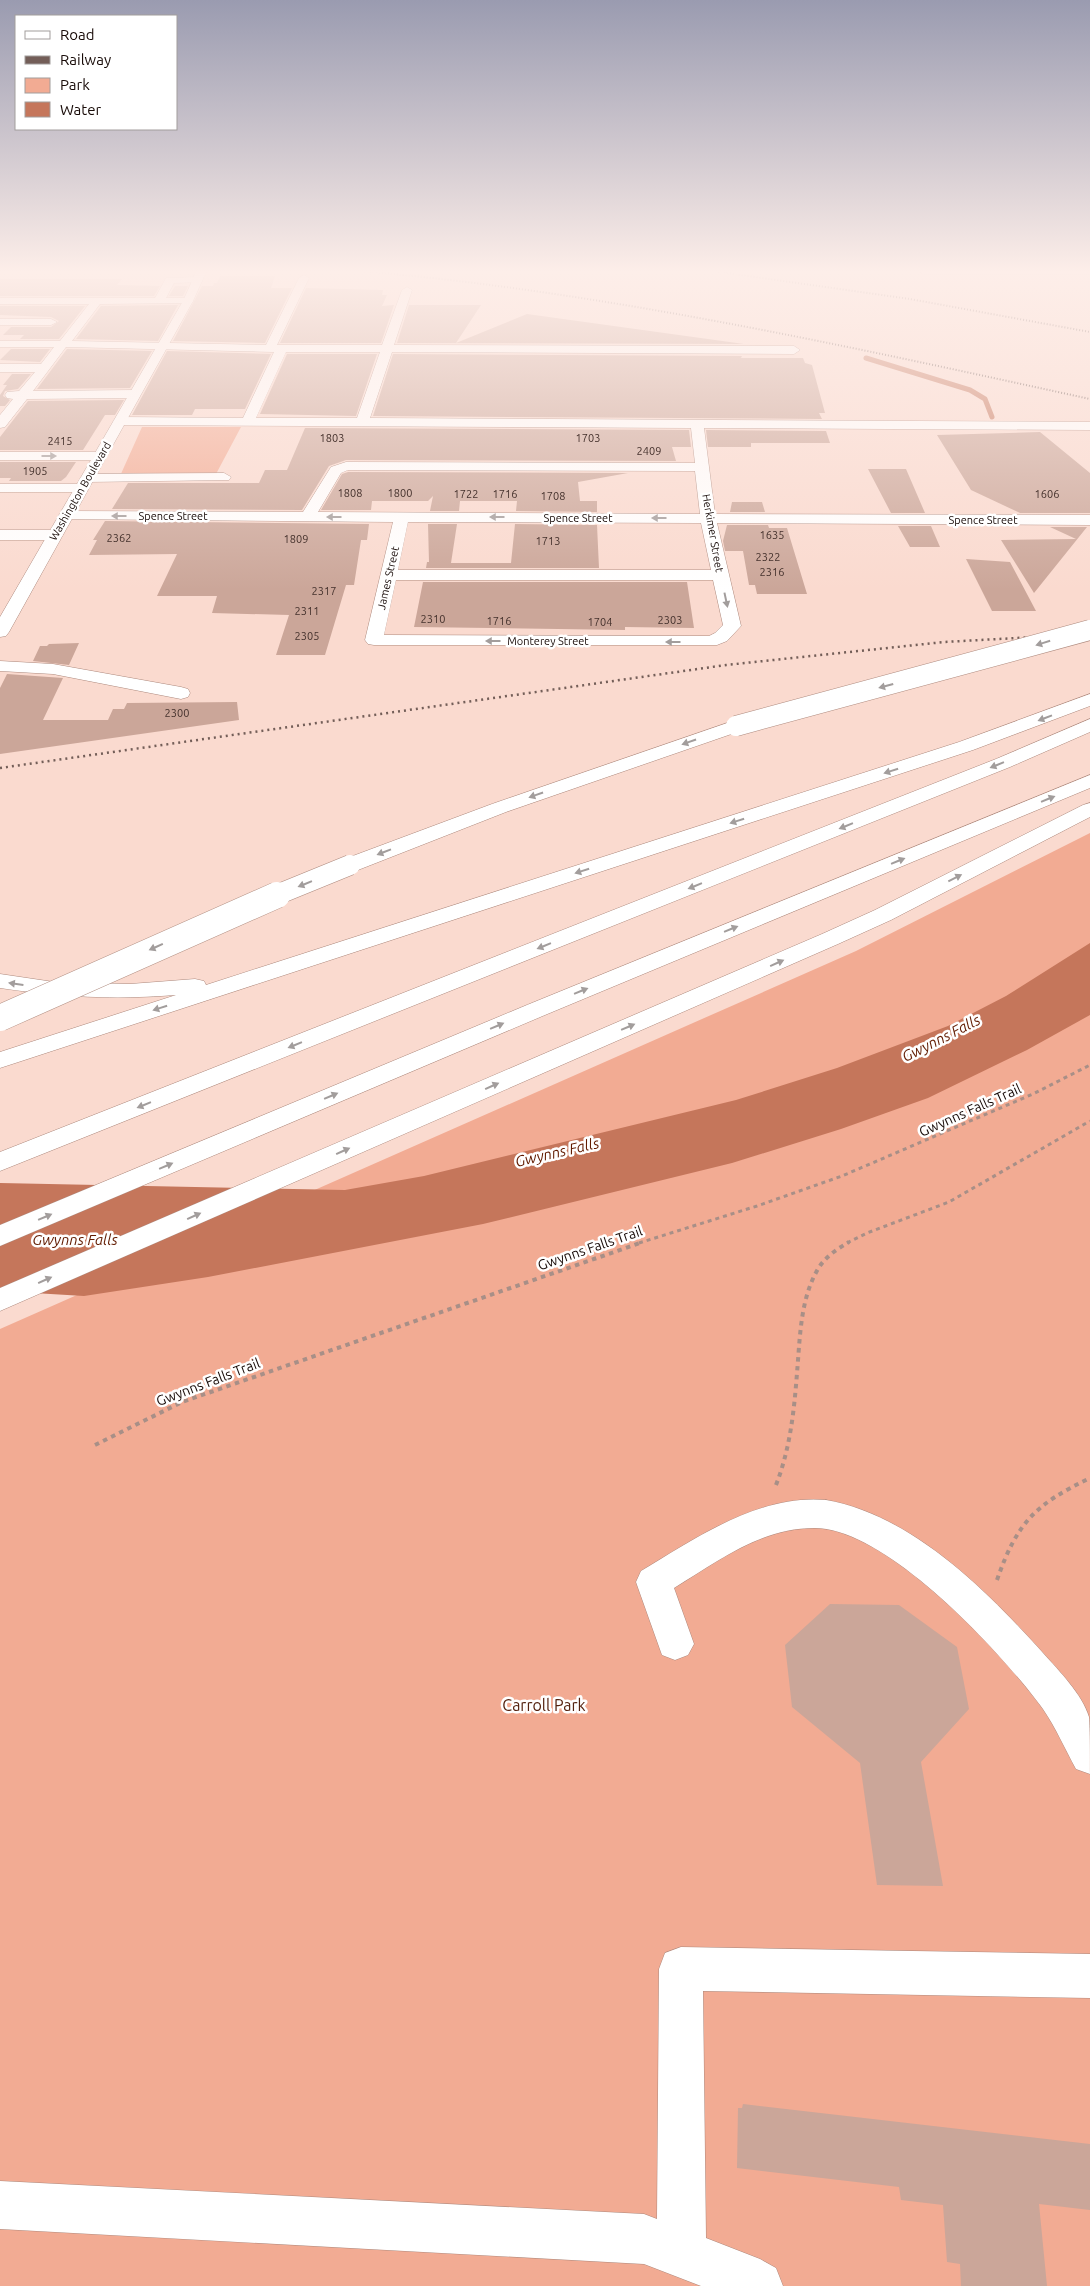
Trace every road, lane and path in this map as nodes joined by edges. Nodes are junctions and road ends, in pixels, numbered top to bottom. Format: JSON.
{"nodes":[{"id":1,"x":37,"y":377,"type":"edge"},
{"id":2,"x":145,"y":377,"type":"edge"},
{"id":3,"x":265,"y":377,"type":"edge"},
{"id":4,"x":378,"y":377,"type":"edge"},
{"id":5,"x":135,"y":394,"type":"junction"},
{"id":6,"x":0,"y":395,"type":"edge"},
{"id":7,"x":23,"y":395,"type":"junction"},
{"id":8,"x":120,"y":421,"type":"junction"},
{"id":9,"x":248,"y":422,"type":"junction"},
{"id":10,"x":362,"y":422,"type":"junction"},
{"id":11,"x":697,"y":423,"type":"junction"},
{"id":12,"x":0,"y":424,"type":"edge"},
{"id":13,"x":1090,"y":426,"type":"edge"},
{"id":14,"x":0,"y":456,"type":"edge"},
{"id":15,"x":100,"y":456,"type":"junction"},
{"id":16,"x":702,"y":467,"type":"junction"},
{"id":17,"x":224,"y":477,"type":"dead end"},
{"id":18,"x":0,"y":488,"type":"edge"},
{"id":19,"x":81,"y":489,"type":"junction"},
{"id":20,"x":0,"y":501,"type":"edge"},
{"id":21,"x":66,"y":516,"type":"junction"},
{"id":22,"x":308,"y":517,"type":"junction"},
{"id":23,"x":402,"y":517,"type":"junction"},
{"id":24,"x":708,"y":519,"type":"junction"},
{"id":25,"x":1090,"y":520,"type":"edge"},
{"id":26,"x":0,"y":535,"type":"edge"},
{"id":27,"x":55,"y":535,"type":"junction"},
{"id":28,"x":721,"y":575,"type":"junction"},
{"id":29,"x":389,"y":576,"type":"junction"},
{"id":30,"x":2,"y":623,"type":"edge"},
{"id":31,"x":1090,"y":630,"type":"edge"},
{"id":32,"x":721,"y":637,"type":"joint"},
{"id":33,"x":374,"y":640,"type":"joint"},
{"id":34,"x":0,"y":666,"type":"edge"},
{"id":35,"x":181,"y":693,"type":"dead end"},
{"id":36,"x":1090,"y":700,"type":"edge"},
{"id":37,"x":1090,"y":725,"type":"edge"},
{"id":38,"x":1090,"y":781,"type":"edge"},
{"id":39,"x":1090,"y":809,"type":"edge"},
{"id":40,"x":289,"y":966,"type":"junction"},
{"id":41,"x":0,"y":981,"type":"edge"},
{"id":42,"x":0,"y":1018,"type":"edge"},
{"id":43,"x":0,"y":1060,"type":"edge"},
{"id":44,"x":1090,"y":1065,"type":"edge"},
{"id":45,"x":1090,"y":1121,"type":"edge"},
{"id":46,"x":0,"y":1162,"type":"edge"},
{"id":47,"x":0,"y":1236,"type":"edge"},
{"id":48,"x":0,"y":1300,"type":"edge"},
{"id":49,"x":95,"y":1445,"type":"dead end"},
{"id":50,"x":1090,"y":1478,"type":"edge"},
{"id":51,"x":774,"y":1488,"type":"dead end"},
{"id":52,"x":985,"y":1618,"type":"junction"},
{"id":53,"x":675,"y":1644,"type":"dead end"},
{"id":54,"x":1090,"y":1756,"type":"edge"},
{"id":55,"x":1090,"y":1976,"type":"edge"},
{"id":56,"x":0,"y":2205,"type":"edge"},
{"id":57,"x":681,"y":2253,"type":"junction"},
{"id":58,"x":758,"y":2286,"type":"edge"}],
"edges":[{"from":1,"to":7,"type":"main road"},
{"from":2,"to":5,"type":"main road","name":"Washington Boulevard"},
{"from":3,"to":9,"type":"main road"},
{"from":4,"to":10,"type":"main road"},
{"from":5,"to":7,"type":"main road"},
{"from":5,"to":8,"type":"main road","name":"Washington Boulevard"},
{"from":6,"to":7,"type":"main road"},
{"from":7,"to":12,"type":"main road"},
{"from":8,"to":9,"type":"main road"},
{"from":8,"to":15,"type":"main road","name":"Washington Boulevard"},
{"from":9,"to":10,"type":"main road"},
{"from":10,"to":11,"type":"main road"},
{"from":11,"to":13,"type":"main road"},
{"from":11,"to":16,"type":"main road","name":"Herkimer Street"},
{"from":14,"to":15,"type":"main road","one_way":true},
{"from":15,"to":19,"type":"main road","name":"Washington Boulevard"},
{"from":16,"to":22,"type":"main road"},
{"from":16,"to":24,"type":"main road","name":"Herkimer Street"},
{"from":17,"to":19,"type":"main road"},
{"from":18,"to":19,"type":"main road"},
{"from":19,"to":20,"type":"main road"},
{"from":19,"to":21,"type":"main road","name":"Washington Boulevard"},
{"from":22,"to":21,"type":"main road","name":"Spence Street","one_way":true},
{"from":21,"to":27,"type":"main road","name":"Washington Boulevard"},
{"from":23,"to":22,"type":"main road","name":"Spence Street","one_way":true},
{"from":24,"to":23,"type":"main road","name":"Spence Street","one_way":true},
{"from":23,"to":29,"type":"main road","name":"James Street"},
{"from":24,"to":25,"type":"main road","name":"Spence Street"},
{"from":24,"to":28,"type":"main road","name":"Herkimer Street"},
{"from":26,"to":27,"type":"main road"},
{"from":27,"to":30,"type":"main road","name":"Washington Boulevard"},
{"from":28,"to":29,"type":"main road"},
{"from":28,"to":32,"type":"main road","name":"Herkimer Street","one_way":true},
{"from":29,"to":33,"type":"main road","name":"James Street"},
{"from":31,"to":42,"type":"main road","one_way":true,"bridge":true},
{"from":32,"to":33,"type":"main road","name":"Monterey Street","one_way":true},
{"from":34,"to":35,"type":"main road"},
{"from":36,"to":40,"type":"main road","one_way":true},
{"from":37,"to":46,"type":"main road","one_way":true},
{"from":47,"to":38,"type":"main road","one_way":true},
{"from":48,"to":39,"type":"main road","one_way":true},
{"from":40,"to":41,"type":"main road","one_way":true},
{"from":40,"to":43,"type":"main road","one_way":true},
{"from":44,"to":49,"type":"path","name":"Gwynns Falls Trail"},
{"from":45,"to":51,"type":"path"},
{"from":50,"to":52,"type":"path"},
{"from":52,"to":53,"type":"main road"},
{"from":52,"to":54,"type":"main road"},
{"from":55,"to":57,"type":"main road"},
{"from":56,"to":57,"type":"main road"},
{"from":57,"to":58,"type":"main road"}]}
